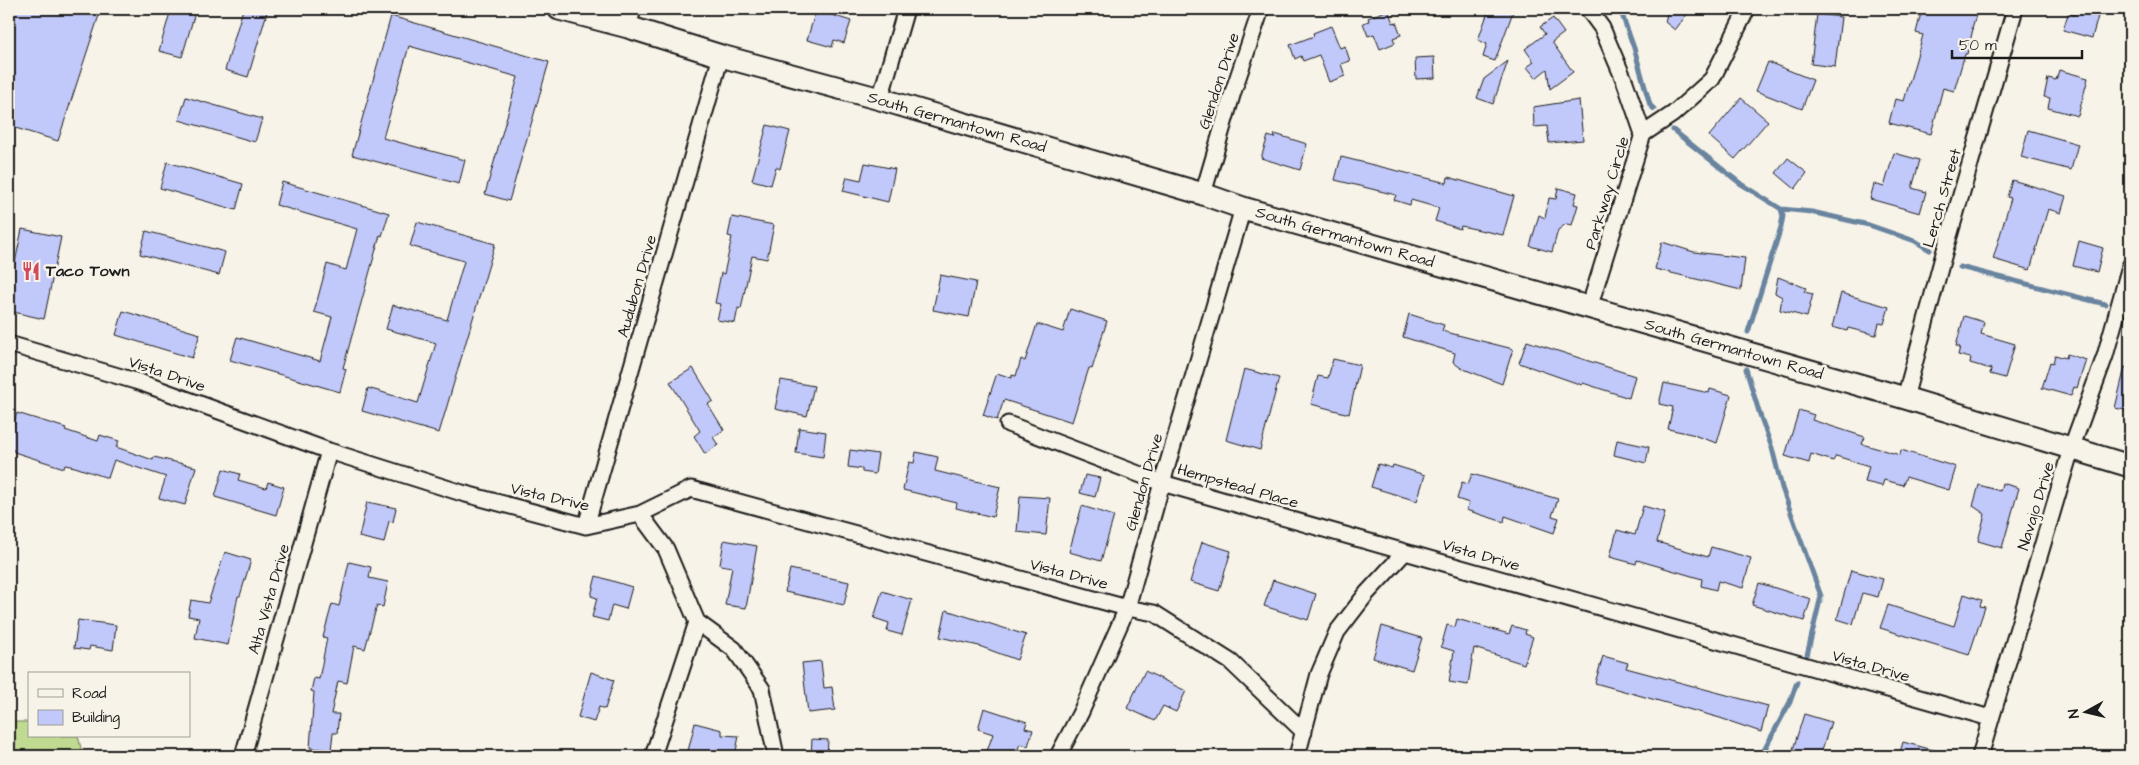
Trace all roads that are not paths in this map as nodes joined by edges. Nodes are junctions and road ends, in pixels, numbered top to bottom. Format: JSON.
{"nodes":[{"id":1,"x":559,"y":9,"type":"edge"},
{"id":2,"x":906,"y":9,"type":"edge"},
{"id":3,"x":1261,"y":9,"type":"edge"},
{"id":4,"x":1588,"y":9,"type":"edge"},
{"id":5,"x":1747,"y":9,"type":"edge"},
{"id":6,"x":2015,"y":9,"type":"edge"},
{"id":7,"x":630,"y":18,"type":"edge"},
{"id":8,"x":721,"y":56,"type":"junction"},
{"id":9,"x":880,"y":99,"type":"junction"},
{"id":10,"x":1644,"y":134,"type":"junction"},
{"id":11,"x":1203,"y":194,"type":"junction"},
{"id":12,"x":1243,"y":208,"type":"junction"},
{"id":13,"x":2130,"y":266,"type":"edge"},
{"id":14,"x":1590,"y":308,"type":"junction"},
{"id":15,"x":9,"y":344,"type":"edge"},
{"id":16,"x":1905,"y":398,"type":"junction"},
{"id":17,"x":1008,"y":424,"type":"dead end"},
{"id":18,"x":2071,"y":449,"type":"junction"},
{"id":19,"x":329,"y":450,"type":"junction"},
{"id":20,"x":2130,"y":466,"type":"edge"},
{"id":21,"x":1162,"y":483,"type":"junction"},
{"id":22,"x":640,"y":514,"type":"junction"},
{"id":23,"x":586,"y":526,"type":"junction"},
{"id":24,"x":1405,"y":552,"type":"junction"},
{"id":25,"x":1127,"y":608,"type":"junction"},
{"id":26,"x":697,"y":622,"type":"junction"},
{"id":27,"x":1990,"y":718,"type":"junction"},
{"id":28,"x":1304,"y":732,"type":"junction"},
{"id":29,"x":243,"y":756,"type":"edge"},
{"id":30,"x":654,"y":756,"type":"edge"},
{"id":31,"x":776,"y":756,"type":"edge"},
{"id":32,"x":1058,"y":756,"type":"edge"},
{"id":33,"x":1297,"y":756,"type":"edge"},
{"id":34,"x":1980,"y":756,"type":"edge"}],
"edges":[{"from":1,"to":7,"type":"main road","name":"South Germantown Road"},
{"from":2,"to":9,"type":"street"},
{"from":3,"to":11,"type":"street","name":"Glendon Drive"},
{"from":4,"to":10,"type":"street","name":"Parkway Circle"},
{"from":5,"to":10,"type":"street"},
{"from":6,"to":16,"type":"street","name":"Lerch Street"},
{"from":7,"to":8,"type":"main road","name":"South Germantown Road"},
{"from":8,"to":9,"type":"main road","name":"South Germantown Road"},
{"from":8,"to":23,"type":"street","name":"Audubon Drive"},
{"from":9,"to":11,"type":"main road","name":"South Germantown Road"},
{"from":10,"to":14,"type":"street","name":"Parkway Circle"},
{"from":11,"to":12,"type":"main road","name":"South Germantown Road"},
{"from":12,"to":14,"type":"main road","name":"South Germantown Road"},
{"from":12,"to":21,"type":"street","name":"Glendon Drive"},
{"from":13,"to":18,"type":"street","name":"Navajo Drive"},
{"from":14,"to":16,"type":"main road","name":"South Germantown Road"},
{"from":15,"to":19,"type":"street","name":"Vista Drive"},
{"from":16,"to":18,"type":"main road","name":"South Germantown Road"},
{"from":17,"to":21,"type":"street","name":"Hempstead Place"},
{"from":18,"to":20,"type":"main road","name":"South Germantown Road"},
{"from":18,"to":27,"type":"street","name":"Navajo Drive"},
{"from":19,"to":23,"type":"street","name":"Vista Drive"},
{"from":19,"to":29,"type":"street","name":"Alta Vista Drive"},
{"from":21,"to":24,"type":"street","name":"Hempstead Place"},
{"from":21,"to":25,"type":"street","name":"Glendon Drive"},
{"from":22,"to":23,"type":"street","name":"Vista Drive"},
{"from":22,"to":25,"type":"street","name":"Vista Drive"},
{"from":22,"to":26,"type":"street"},
{"from":24,"to":27,"type":"street","name":"Vista Drive"},
{"from":24,"to":28,"type":"street"},
{"from":25,"to":28,"type":"street","name":"Vista Drive"},
{"from":25,"to":32,"type":"street","name":"Glendon Drive"},
{"from":26,"to":30,"type":"street"},
{"from":26,"to":31,"type":"street"},
{"from":27,"to":34,"type":"street","name":"Navajo Drive"},
{"from":28,"to":33,"type":"street"}]}
